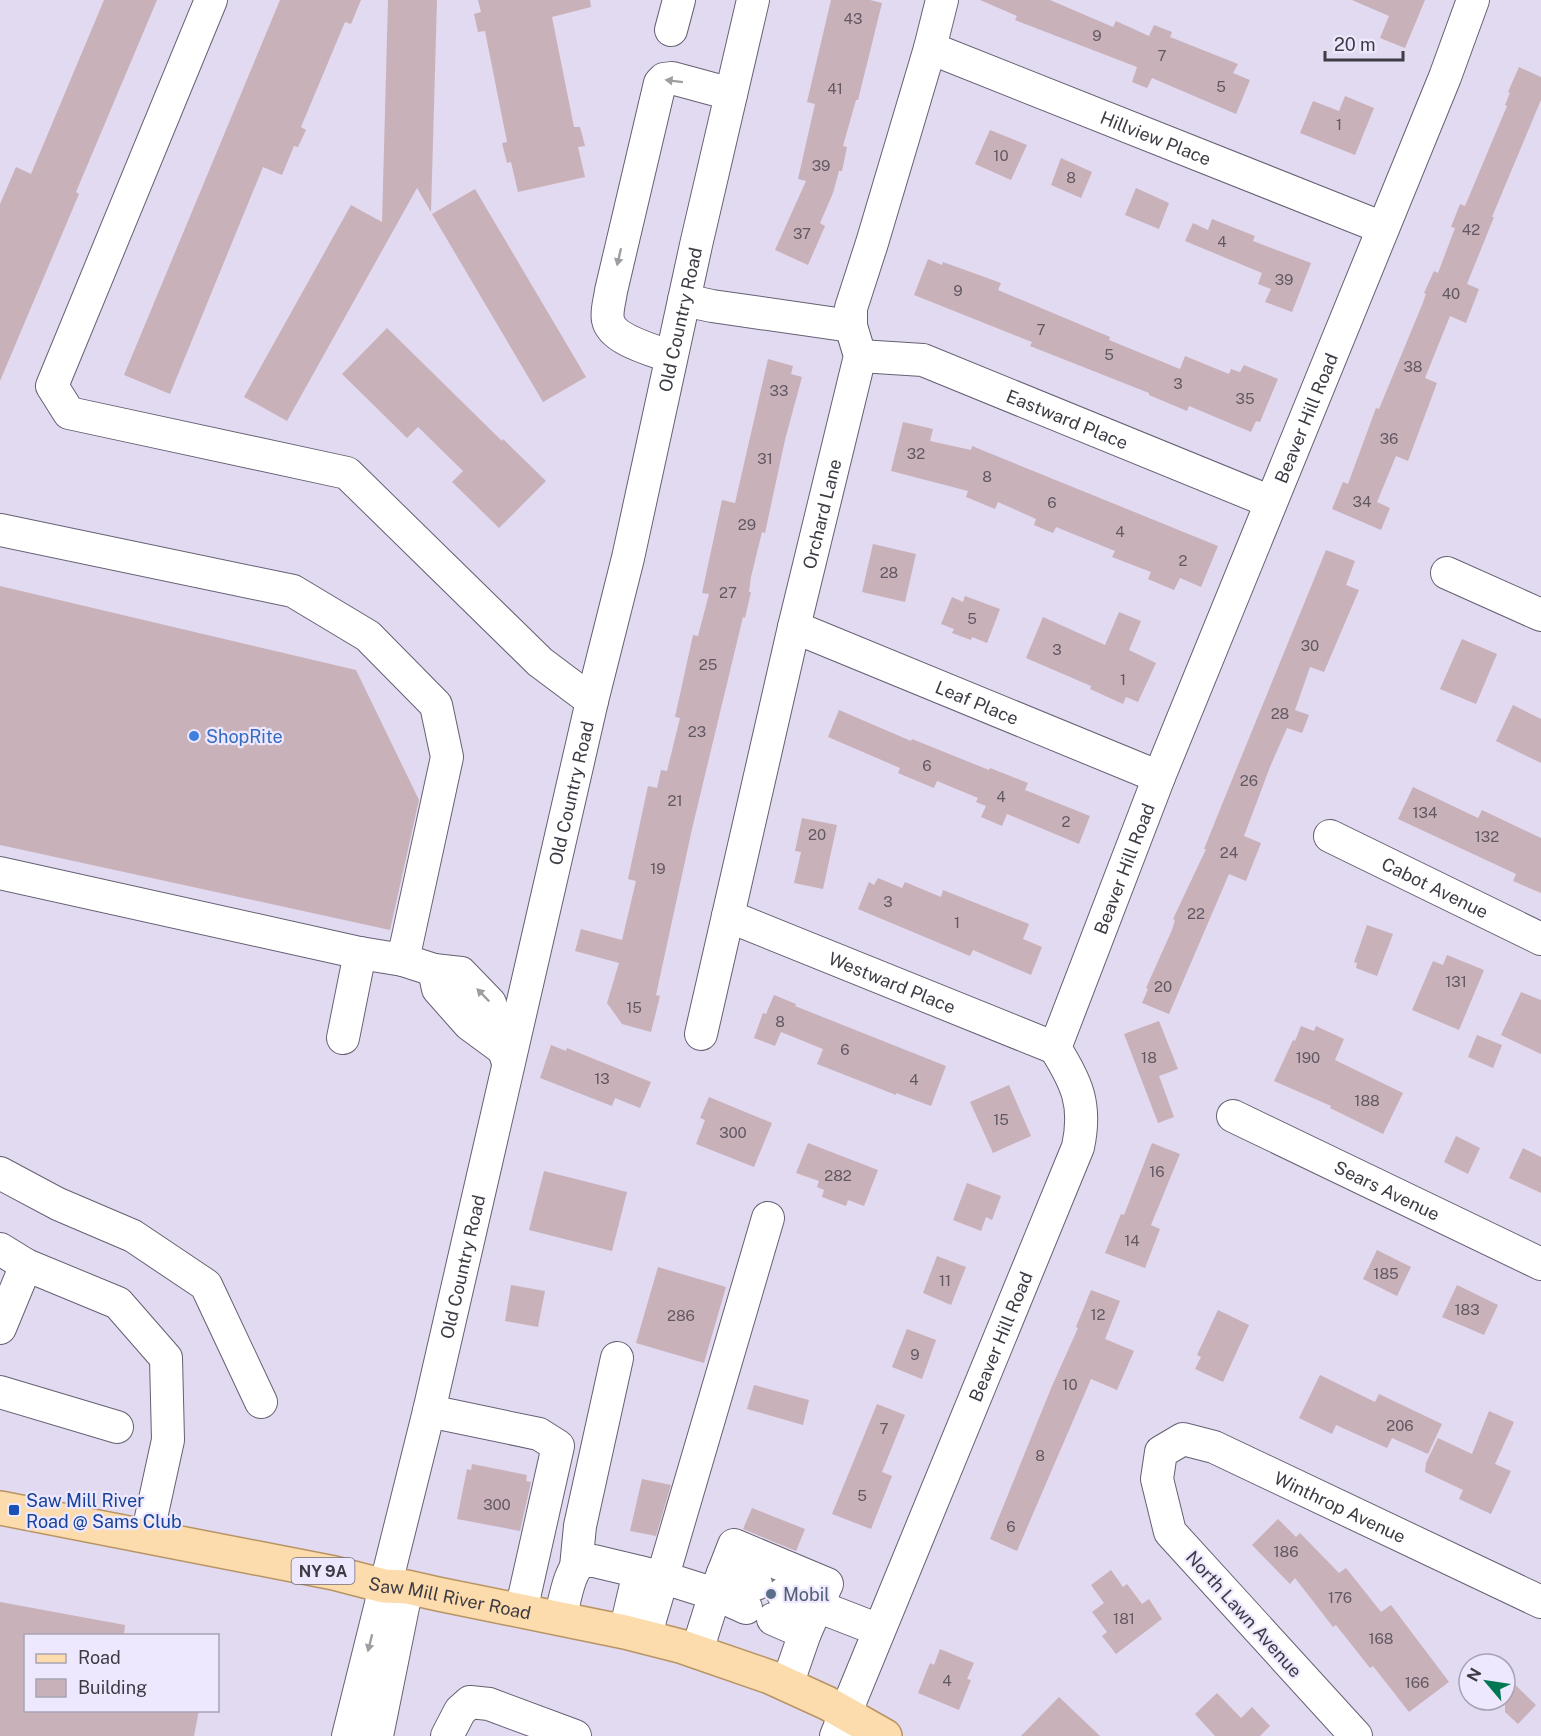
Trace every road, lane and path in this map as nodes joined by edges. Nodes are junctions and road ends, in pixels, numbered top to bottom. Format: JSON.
{"nodes":[{"id":1,"x":211,"y":0,"type":"edge"},
{"id":2,"x":679,"y":0,"type":"edge"},
{"id":3,"x":753,"y":0,"type":"edge"},
{"id":4,"x":942,"y":0,"type":"edge"},
{"id":5,"x":1473,"y":0,"type":"edge"},
{"id":6,"x":671,"y":30,"type":"dead end"},
{"id":7,"x":930,"y":48,"type":"junction"},
{"id":8,"x":731,"y":94,"type":"junction"},
{"id":9,"x":1383,"y":228,"type":"junction"},
{"id":10,"x":684,"y":300,"type":"junction"},
{"id":11,"x":851,"y":326,"type":"junction"},
{"id":12,"x":860,"y":356,"type":"junction"},
{"id":13,"x":671,"y":357,"type":"junction"},
{"id":14,"x":1271,"y":502,"type":"junction"},
{"id":15,"x":0,"y":530,"type":"edge"},
{"id":16,"x":1447,"y":573,"type":"dead end"},
{"id":17,"x":1541,"y":615,"type":"edge"},
{"id":18,"x":794,"y":627,"type":"junction"},
{"id":19,"x":592,"y":701,"type":"junction"},
{"id":20,"x":1159,"y":777,"type":"junction"},
{"id":21,"x":1330,"y":836,"type":"dead end"},
{"id":22,"x":0,"y":873,"type":"edge"},
{"id":23,"x":728,"y":916,"type":"junction"},
{"id":24,"x":1541,"y":939,"type":"edge"},
{"id":25,"x":360,"y":953,"type":"junction"},
{"id":26,"x":403,"y":960,"type":"junction"},
{"id":27,"x":701,"y":1034,"type":"dead end"},
{"id":28,"x":343,"y":1038,"type":"dead end"},
{"id":29,"x":1055,"y":1048,"type":"junction"},
{"id":30,"x":506,"y":1057,"type":"junction"},
{"id":31,"x":1233,"y":1116,"type":"dead end"},
{"id":32,"x":0,"y":1173,"type":"edge"},
{"id":33,"x":768,"y":1218,"type":"dead end"},
{"id":34,"x":13,"y":1257,"type":"edge"},
{"id":35,"x":1541,"y":1264,"type":"edge"},
{"id":36,"x":1,"y":1324,"type":"edge"},
{"id":37,"x":617,"y":1358,"type":"dead end"},
{"id":38,"x":0,"y":1392,"type":"edge"},
{"id":39,"x":261,"y":1402,"type":"dead end"},
{"id":40,"x":429,"y":1411,"type":"junction"},
{"id":41,"x":117,"y":1427,"type":"dead end"},
{"id":42,"x":1157,"y":1479,"type":"joint"},
{"id":43,"x":0,"y":1508,"type":"edge"},
{"id":44,"x":147,"y":1536,"type":"junction"},
{"id":45,"x":576,"y":1566,"type":"junction"},
{"id":46,"x":650,"y":1575,"type":"junction"},
{"id":47,"x":719,"y":1584,"type":"junction"},
{"id":48,"x":395,"y":1587,"type":"junction"},
{"id":49,"x":1541,"y":1602,"type":"edge"},
{"id":50,"x":521,"y":1611,"type":"junction"},
{"id":51,"x":560,"y":1619,"type":"junction"},
{"id":52,"x":811,"y":1619,"type":"junction"},
{"id":53,"x":879,"y":1630,"type":"junction"},
{"id":54,"x":635,"y":1634,"type":"junction"},
{"id":55,"x":697,"y":1651,"type":"junction"},
{"id":56,"x":787,"y":1685,"type":"junction"},
{"id":57,"x":841,"y":1724,"type":"edge"},
{"id":58,"x":348,"y":1736,"type":"edge"},
{"id":59,"x":377,"y":1736,"type":"edge"},
{"id":60,"x":447,"y":1736,"type":"edge"},
{"id":61,"x":575,"y":1736,"type":"edge"},
{"id":62,"x":885,"y":1736,"type":"edge"},
{"id":63,"x":1356,"y":1736,"type":"edge"}],
"edges":[{"from":1,"to":19,"type":"street"},
{"from":2,"to":6,"type":"street"},
{"from":3,"to":8,"type":"street","name":"Old Country Road"},
{"from":4,"to":7,"type":"street"},
{"from":5,"to":9,"type":"street","name":"Beaver Hill Road"},
{"from":7,"to":9,"type":"street","name":"Hillview Place"},
{"from":7,"to":11,"type":"street"},
{"from":8,"to":10,"type":"street","name":"Old Country Road"},
{"from":8,"to":13,"type":"street","one_way":true},
{"from":9,"to":14,"type":"street","name":"Beaver Hill Road"},
{"from":10,"to":11,"type":"street"},
{"from":10,"to":13,"type":"street","name":"Old Country Road"},
{"from":11,"to":12,"type":"street"},
{"from":12,"to":14,"type":"street","name":"Eastward Place"},
{"from":12,"to":18,"type":"street","name":"Orchard Lane"},
{"from":13,"to":19,"type":"street","name":"Old Country Road"},
{"from":14,"to":20,"type":"street","name":"Beaver Hill Road"},
{"from":15,"to":26,"type":"street"},
{"from":16,"to":17,"type":"street"},
{"from":18,"to":20,"type":"street","name":"Leaf Place"},
{"from":18,"to":23,"type":"street","name":"Orchard Lane"},
{"from":19,"to":30,"type":"street","name":"Old Country Road"},
{"from":20,"to":29,"type":"street","name":"Beaver Hill Road"},
{"from":21,"to":24,"type":"street","name":"Cabot Avenue"},
{"from":22,"to":25,"type":"street"},
{"from":23,"to":27,"type":"street","name":"Orchard Lane"},
{"from":23,"to":29,"type":"street","name":"Westward Place"},
{"from":25,"to":26,"type":"street"},
{"from":25,"to":28,"type":"street"},
{"from":26,"to":30,"type":"street"},
{"from":29,"to":53,"type":"street","name":"Beaver Hill Road"},
{"from":30,"to":40,"type":"street","name":"Old Country Road"},
{"from":31,"to":35,"type":"street","name":"Sears Avenue"},
{"from":32,"to":39,"type":"street"},
{"from":33,"to":46,"type":"street"},
{"from":34,"to":36,"type":"street"},
{"from":34,"to":44,"type":"street"},
{"from":37,"to":45,"type":"street"},
{"from":38,"to":41,"type":"street"},
{"from":40,"to":48,"type":"street","name":"Old Country Road"},
{"from":40,"to":50,"type":"street"},
{"from":42,"to":49,"type":"street","name":"Winthrop Avenue"},
{"from":42,"to":63,"type":"street","name":"North Lawn Avenue"},
{"from":43,"to":44,"type":"main road","name":"Saw Mill River Road","number":"NY 9A"},
{"from":44,"to":48,"type":"main road","name":"Saw Mill River Road","number":"NY 9A"},
{"from":45,"to":46,"type":"street"},
{"from":45,"to":51,"type":"street"},
{"from":46,"to":47,"type":"street"},
{"from":46,"to":54,"type":"street"},
{"from":47,"to":52,"type":"street"},
{"from":47,"to":52,"type":"street"},
{"from":47,"to":55,"type":"street"},
{"from":48,"to":50,"type":"main road","name":"Saw Mill River Road","number":"NY 9A"},
{"from":48,"to":58,"type":"street","one_way":true},
{"from":48,"to":59,"type":"street"},
{"from":50,"to":51,"type":"main road","name":"Saw Mill River Road","number":"NY 9A"},
{"from":51,"to":54,"type":"main road","name":"Saw Mill River Road","number":"NY 9A"},
{"from":52,"to":53,"type":"street"},
{"from":52,"to":56,"type":"street"},
{"from":53,"to":57,"type":"street","name":"Beaver Hill Road"},
{"from":54,"to":55,"type":"main road","name":"Saw Mill River Road","number":"NY 9A"},
{"from":55,"to":56,"type":"main road","name":"Saw Mill River Road","number":"NY 9A"},
{"from":56,"to":57,"type":"main road","name":"Saw Mill River Road","number":"NY 9A"},
{"from":57,"to":62,"type":"main road","name":"Saw Mill River Road","number":"NY 9A"},
{"from":60,"to":61,"type":"street"}]}
